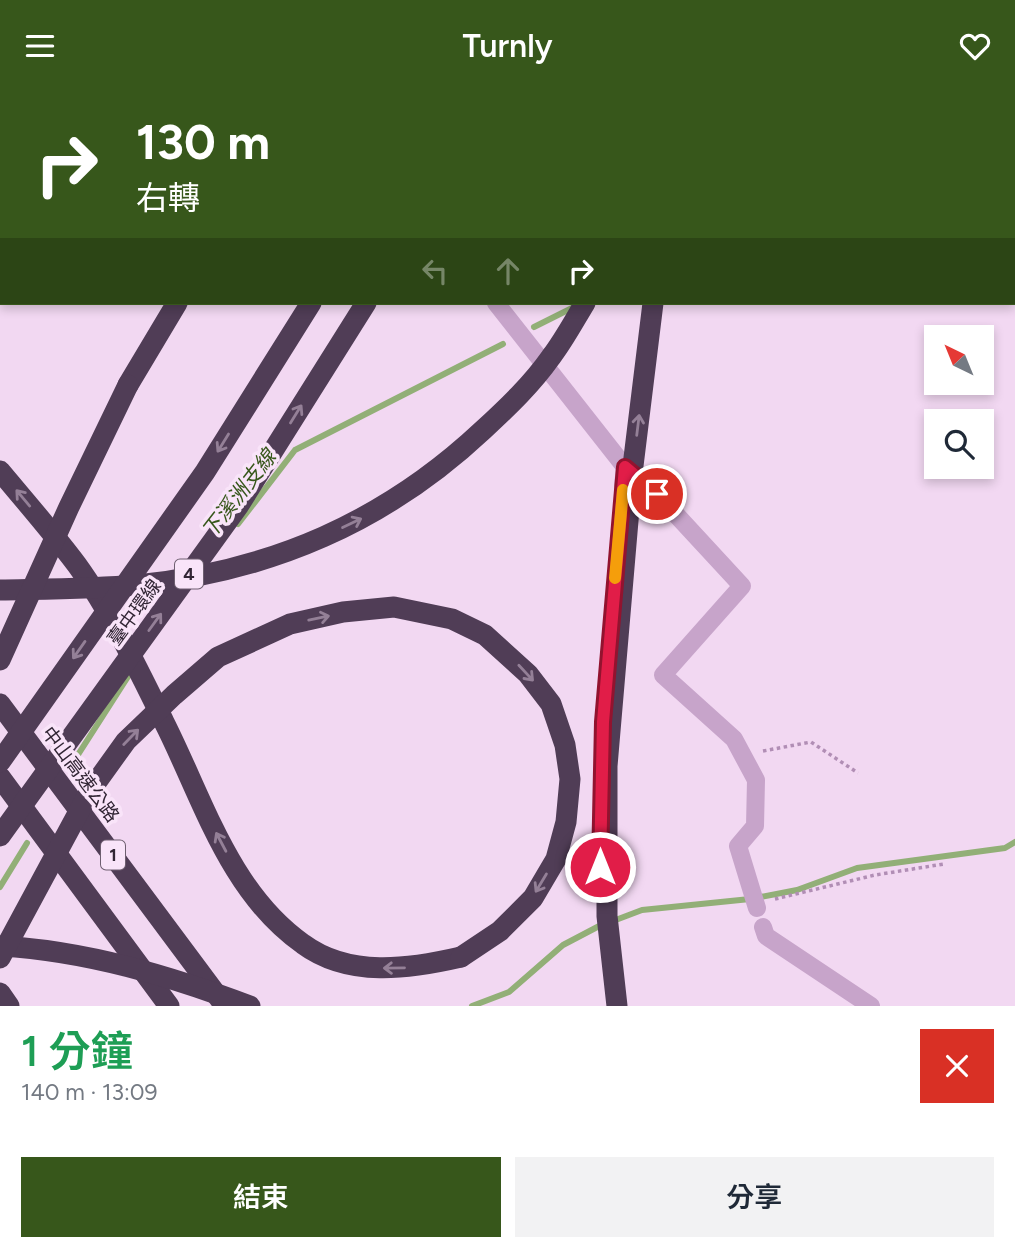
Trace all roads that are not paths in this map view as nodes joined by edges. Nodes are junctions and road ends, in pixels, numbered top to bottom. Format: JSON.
{"nodes":[{"id":1,"x":176,"y":305,"type":"edge"},
{"id":2,"x":310,"y":305,"type":"edge"},
{"id":3,"x":365,"y":305,"type":"edge"},
{"id":4,"x":498,"y":305,"type":"edge"},
{"id":5,"x":584,"y":305,"type":"edge"},
{"id":6,"x":653,"y":305,"type":"edge"},
{"id":7,"x":625,"y":467,"type":"junction"},
{"id":8,"x":0,"y":471,"type":"edge"},
{"id":9,"x":0,"y":590,"type":"edge"},
{"id":10,"x":0,"y":660,"type":"edge"},
{"id":11,"x":0,"y":704,"type":"edge"},
{"id":12,"x":0,"y":762,"type":"edge"},
{"id":13,"x":0,"y":777,"type":"edge"},
{"id":14,"x":0,"y":836,"type":"edge"},
{"id":15,"x":757,"y":906,"type":"road end"},
{"id":16,"x":763,"y":927,"type":"dead end"},
{"id":17,"x":0,"y":946,"type":"edge"},
{"id":18,"x":0,"y":958,"type":"edge"},
{"id":19,"x":0,"y":993,"type":"edge"},
{"id":20,"x":9,"y":1006,"type":"edge"},
{"id":21,"x":169,"y":1006,"type":"edge"},
{"id":22,"x":225,"y":1006,"type":"edge"},
{"id":23,"x":250,"y":1006,"type":"edge"},
{"id":24,"x":609,"y":1006,"type":"edge"},
{"id":25,"x":617,"y":1006,"type":"edge"},
{"id":26,"x":871,"y":1006,"type":"edge"}],
"edges":[{"from":1,"to":10,"type":"highway","bridge":true},
{"from":2,"to":12,"type":"highway","name":"臺中環線","number":"4","one_way":true,"bridge":true},
{"from":14,"to":3,"type":"highway","name":"臺中環線","number":"4","one_way":true,"bridge":true},
{"from":4,"to":7,"type":"lane"},
{"from":9,"to":5,"type":"highway","one_way":true,"bridge":true},
{"from":25,"to":6,"type":"highway","one_way":true,"bridge":true},
{"from":7,"to":15,"type":"lane"},
{"from":7,"to":24,"type":"lane"},
{"from":18,"to":8,"type":"highway","one_way":true,"bridge":true},
{"from":11,"to":22,"type":"highway","name":"中山高速公路","number":"1"},
{"from":13,"to":21,"type":"highway","number":"1"},
{"from":16,"to":26,"type":"lane"},
{"from":17,"to":23,"type":"highway","bridge":true},
{"from":19,"to":20,"type":"highway"}]}
